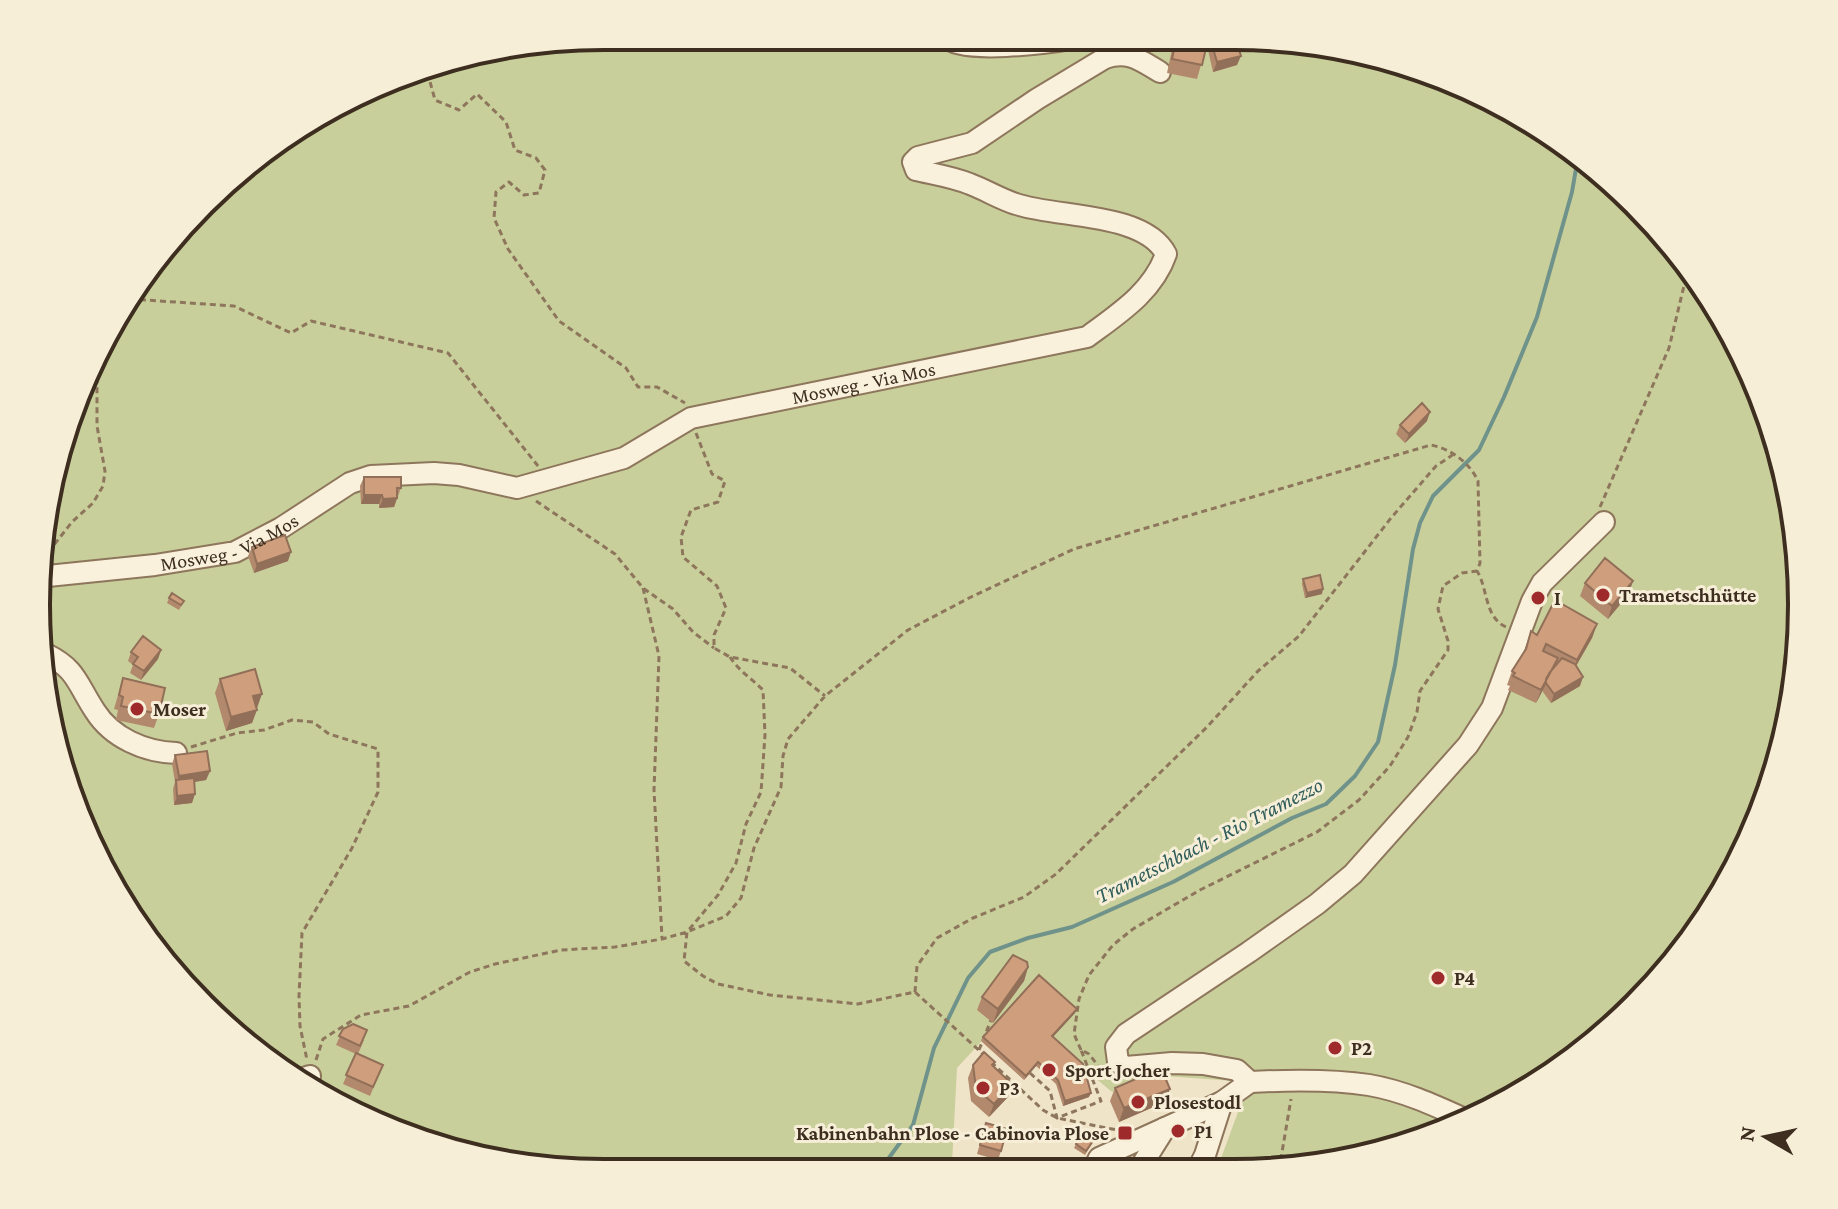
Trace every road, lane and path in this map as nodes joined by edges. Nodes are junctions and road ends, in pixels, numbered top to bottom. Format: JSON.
{"nodes":[{"id":1,"x":1099,"y":50,"type":"edge"},
{"id":2,"x":1107,"y":50,"type":"edge"},
{"id":3,"x":1160,"y":72,"type":"dead end"},
{"id":4,"x":429,"y":78,"type":"edge"},
{"id":5,"x":1686,"y":284,"type":"edge"},
{"id":6,"x":141,"y":300,"type":"edge"},
{"id":7,"x":97,"y":381,"type":"edge"},
{"id":8,"x":691,"y":418,"type":"junction"},
{"id":9,"x":1454,"y":454,"type":"junction"},
{"id":10,"x":550,"y":480,"type":"junction"},
{"id":11,"x":517,"y":488,"type":"junction"},
{"id":12,"x":1599,"y":519,"type":"joint"},
{"id":13,"x":53,"y":546,"type":"edge"},
{"id":14,"x":1477,"y":571,"type":"junction"},
{"id":15,"x":51,"y":576,"type":"edge"},
{"id":16,"x":643,"y":588,"type":"junction"},
{"id":17,"x":1512,"y":625,"type":"dead end"},
{"id":18,"x":714,"y":648,"type":"junction"},
{"id":19,"x":53,"y":657,"type":"edge"},
{"id":20,"x":730,"y":657,"type":"junction"},
{"id":21,"x":825,"y":696,"type":"junction"},
{"id":22,"x":176,"y":753,"type":"joint"},
{"id":23,"x":687,"y":932,"type":"junction"},
{"id":24,"x":662,"y":939,"type":"junction"},
{"id":25,"x":915,"y":992,"type":"junction"},
{"id":26,"x":994,"y":1013,"type":"edge"},
{"id":27,"x":977,"y":1048,"type":"junction"},
{"id":28,"x":1081,"y":1050,"type":"junction"},
{"id":29,"x":305,"y":1072,"type":"edge"},
{"id":30,"x":308,"y":1073,"type":"edge"},
{"id":31,"x":1030,"y":1073,"type":"edge"},
{"id":32,"x":1111,"y":1079,"type":"dead end"},
{"id":33,"x":1294,"y":1079,"type":"junction"},
{"id":34,"x":1250,"y":1082,"type":"junction"},
{"id":35,"x":1222,"y":1102,"type":"junction"},
{"id":36,"x":1453,"y":1114,"type":"edge"},
{"id":37,"x":1057,"y":1118,"type":"junction"},
{"id":38,"x":1165,"y":1128,"type":"junction"},
{"id":39,"x":1141,"y":1138,"type":"junction"},
{"id":40,"x":1281,"y":1157,"type":"edge"},
{"id":41,"x":1099,"y":1159,"type":"edge"},
{"id":42,"x":1146,"y":1159,"type":"edge"},
{"id":43,"x":1203,"y":1159,"type":"edge"}],
"edges":[{"from":1,"to":8,"type":"street","name":"Mosweg - Via Mos"},
{"from":2,"to":3,"type":"street"},
{"from":4,"to":8,"type":"path"},
{"from":5,"to":12,"type":"path"},
{"from":6,"to":10,"type":"path"},
{"from":7,"to":13,"type":"path"},
{"from":8,"to":10,"type":"street","name":"Mosweg - Via Mos"},
{"from":8,"to":18,"type":"path"},
{"from":9,"to":14,"type":"path"},
{"from":9,"to":21,"type":"path"},
{"from":9,"to":25,"type":"path"},
{"from":10,"to":11,"type":"street","name":"Mosweg - Via Mos"},
{"from":11,"to":15,"type":"street","name":"Mosweg - Via Mos"},
{"from":11,"to":16,"type":"path"},
{"from":12,"to":34,"type":"street"},
{"from":14,"to":17,"type":"path"},
{"from":14,"to":28,"type":"path"},
{"from":16,"to":18,"type":"path"},
{"from":16,"to":24,"type":"path"},
{"from":18,"to":20,"type":"path"},
{"from":19,"to":22,"type":"street"},
{"from":20,"to":21,"type":"path"},
{"from":20,"to":23,"type":"path"},
{"from":21,"to":23,"type":"path"},
{"from":22,"to":29,"type":"path"},
{"from":23,"to":24,"type":"path"},
{"from":23,"to":25,"type":"path"},
{"from":24,"to":30,"type":"path"},
{"from":25,"to":27,"type":"path"},
{"from":26,"to":27,"type":"path"},
{"from":27,"to":37,"type":"path"},
{"from":28,"to":32,"type":"path"},
{"from":28,"to":37,"type":"path"},
{"from":31,"to":37,"type":"path"},
{"from":33,"to":34,"type":"street"},
{"from":33,"to":36,"type":"street"},
{"from":33,"to":40,"type":"path"},
{"from":34,"to":35,"type":"street"},
{"from":35,"to":38,"type":"street"},
{"from":35,"to":43,"type":"street"},
{"from":37,"to":39,"type":"path"},
{"from":38,"to":39,"type":"street"},
{"from":38,"to":42,"type":"street"},
{"from":39,"to":41,"type":"street"}]}
